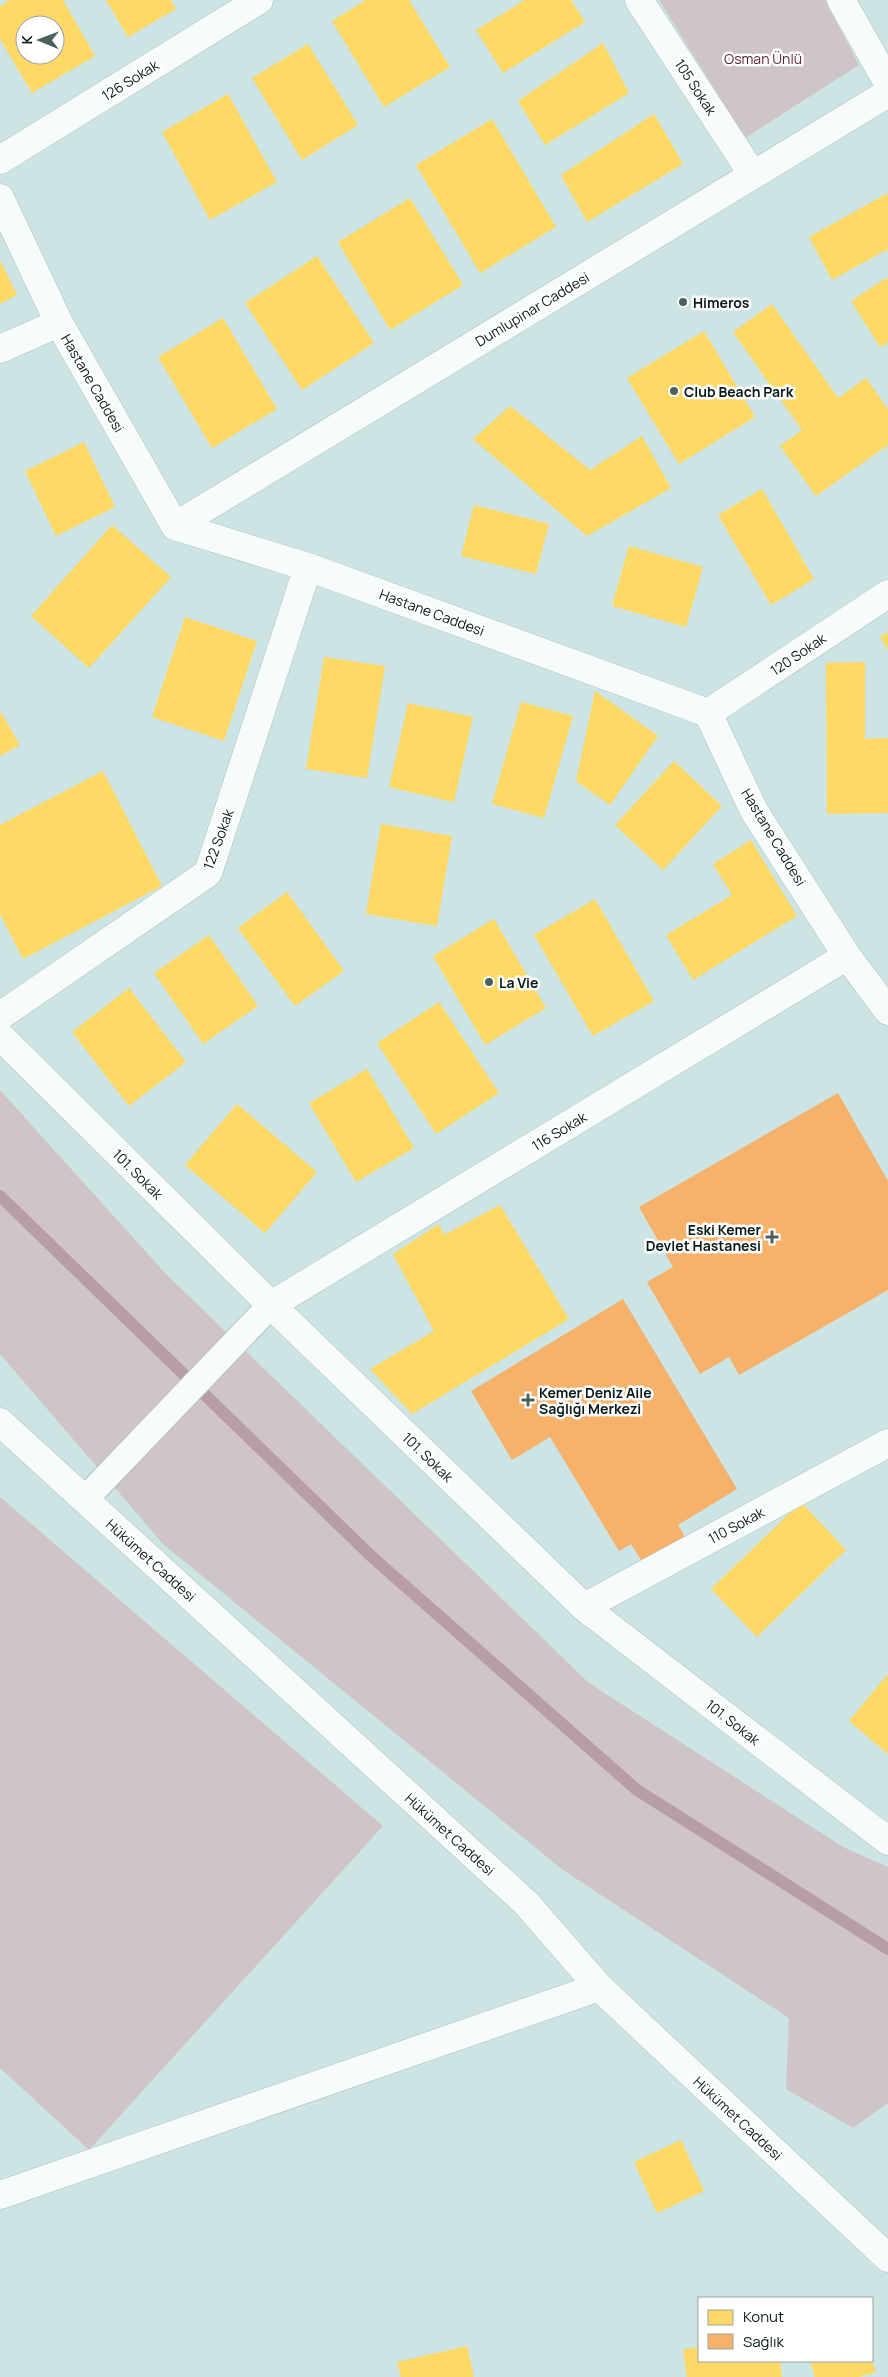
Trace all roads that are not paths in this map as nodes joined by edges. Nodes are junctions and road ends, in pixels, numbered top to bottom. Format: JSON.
{"nodes":[{"id":1,"x":260,"y":0,"type":"edge"},
{"id":2,"x":639,"y":0,"type":"edge"},
{"id":3,"x":841,"y":0,"type":"edge"},
{"id":4,"x":888,"y":83,"type":"edge"},
{"id":5,"x":888,"y":93,"type":"edge"},
{"id":6,"x":0,"y":160,"type":"edge"},
{"id":7,"x":753,"y":175,"type":"junction"},
{"id":8,"x":0,"y":198,"type":"edge"},
{"id":9,"x":59,"y":323,"type":"junction"},
{"id":10,"x":0,"y":349,"type":"edge"},
{"id":11,"x":176,"y":526,"type":"junction"},
{"id":12,"x":308,"y":567,"type":"junction"},
{"id":13,"x":888,"y":594,"type":"edge"},
{"id":14,"x":708,"y":713,"type":"junction"},
{"id":15,"x":847,"y":956,"type":"junction"},
{"id":16,"x":888,"y":1011,"type":"edge"},
{"id":17,"x":0,"y":1016,"type":"edge"},
{"id":18,"x":0,"y":1036,"type":"edge"},
{"id":19,"x":271,"y":1305,"type":"junction"},
{"id":20,"x":0,"y":1422,"type":"edge"},
{"id":21,"x":888,"y":1443,"type":"edge"},
{"id":22,"x":85,"y":1499,"type":"junction"},
{"id":23,"x":584,"y":1607,"type":"junction"},
{"id":24,"x":888,"y":1841,"type":"edge"},
{"id":25,"x":599,"y":1987,"type":"junction"},
{"id":26,"x":0,"y":2196,"type":"edge"},
{"id":27,"x":888,"y":2258,"type":"edge"}],
"edges":[{"from":1,"to":6,"type":"street","name":"126 Sokak"},
{"from":2,"to":7,"type":"street","name":"105 Sokak"},
{"from":3,"to":4,"type":"street"},
{"from":5,"to":7,"type":"street","name":"Dumlupinar Caddesi"},
{"from":7,"to":11,"type":"street","name":"Dumlupinar Caddesi"},
{"from":8,"to":9,"type":"street","name":"Hastane Caddesi"},
{"from":9,"to":10,"type":"street"},
{"from":9,"to":11,"type":"street","name":"Hastane Caddesi"},
{"from":11,"to":12,"type":"street","name":"Hastane Caddesi"},
{"from":12,"to":14,"type":"street","name":"Hastane Caddesi"},
{"from":12,"to":17,"type":"street","name":"122 Sokak"},
{"from":13,"to":14,"type":"street","name":"120 Sokak"},
{"from":14,"to":15,"type":"street","name":"Hastane Caddesi"},
{"from":15,"to":16,"type":"street","name":"Hastane Caddesi"},
{"from":15,"to":19,"type":"street","name":"116 Sokak"},
{"from":18,"to":19,"type":"street","name":"101. Sokak"},
{"from":19,"to":22,"type":"street"},
{"from":19,"to":23,"type":"street","name":"101. Sokak"},
{"from":20,"to":22,"type":"street","name":"Hükümet Caddesi"},
{"from":21,"to":23,"type":"street","name":"110 Sokak"},
{"from":22,"to":25,"type":"street","name":"Hükümet Caddesi"},
{"from":23,"to":24,"type":"street","name":"101. Sokak"},
{"from":25,"to":26,"type":"street"},
{"from":25,"to":27,"type":"street","name":"Hükümet Caddesi"}]}
